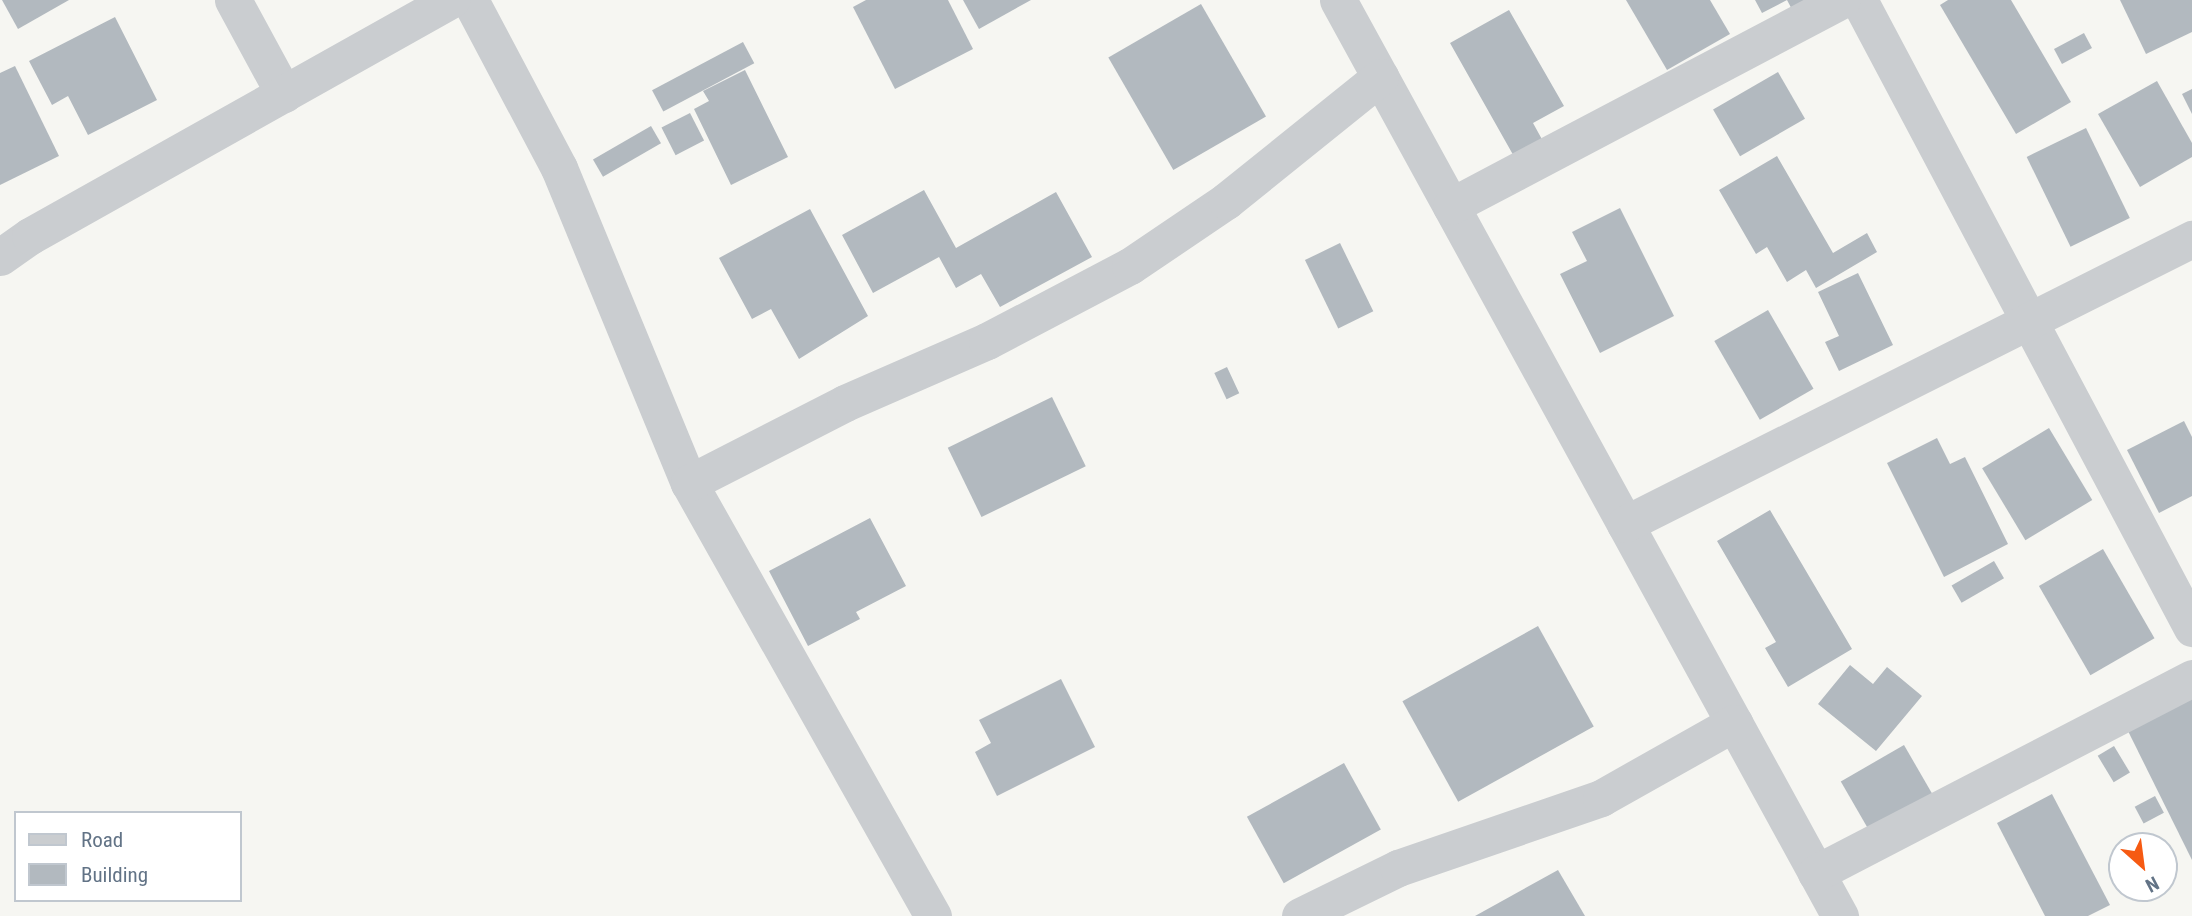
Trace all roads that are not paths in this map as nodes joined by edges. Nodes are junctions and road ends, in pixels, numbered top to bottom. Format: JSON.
{"nodes":[{"id":1,"x":233,"y":0,"type":"edge"},
{"id":2,"x":451,"y":0,"type":"edge"},
{"id":3,"x":470,"y":0,"type":"edge"},
{"id":4,"x":1338,"y":0,"type":"edge"},
{"id":5,"x":1842,"y":0,"type":"edge"},
{"id":6,"x":1859,"y":0,"type":"edge"},
{"id":7,"x":1380,"y":77,"type":"junction"},
{"id":8,"x":284,"y":94,"type":"junction"},
{"id":9,"x":1451,"y":206,"type":"junction"},
{"id":10,"x":2192,"y":239,"type":"edge"},
{"id":11,"x":0,"y":257,"type":"edge"},
{"id":12,"x":2029,"y":320,"type":"junction"},
{"id":13,"x":690,"y":482,"type":"junction"},
{"id":14,"x":1625,"y":524,"type":"junction"},
{"id":15,"x":2192,"y":628,"type":"edge"},
{"id":16,"x":2192,"y":678,"type":"edge"},
{"id":17,"x":1734,"y":723,"type":"junction"},
{"id":18,"x":1816,"y":873,"type":"junction"},
{"id":19,"x":933,"y":916,"type":"edge"},
{"id":20,"x":1300,"y":916,"type":"edge"},
{"id":21,"x":1840,"y":916,"type":"edge"}],
"edges":[{"from":1,"to":8,"type":"street"},
{"from":2,"to":8,"type":"street"},
{"from":3,"to":13,"type":"street"},
{"from":4,"to":7,"type":"street"},
{"from":5,"to":9,"type":"street"},
{"from":6,"to":12,"type":"street"},
{"from":7,"to":9,"type":"street"},
{"from":7,"to":13,"type":"street"},
{"from":8,"to":11,"type":"street"},
{"from":9,"to":14,"type":"street"},
{"from":10,"to":12,"type":"street"},
{"from":12,"to":14,"type":"street"},
{"from":12,"to":15,"type":"street"},
{"from":13,"to":19,"type":"street"},
{"from":14,"to":17,"type":"street"},
{"from":16,"to":18,"type":"street"},
{"from":17,"to":18,"type":"street"},
{"from":17,"to":20,"type":"street"},
{"from":18,"to":21,"type":"street"}]}
